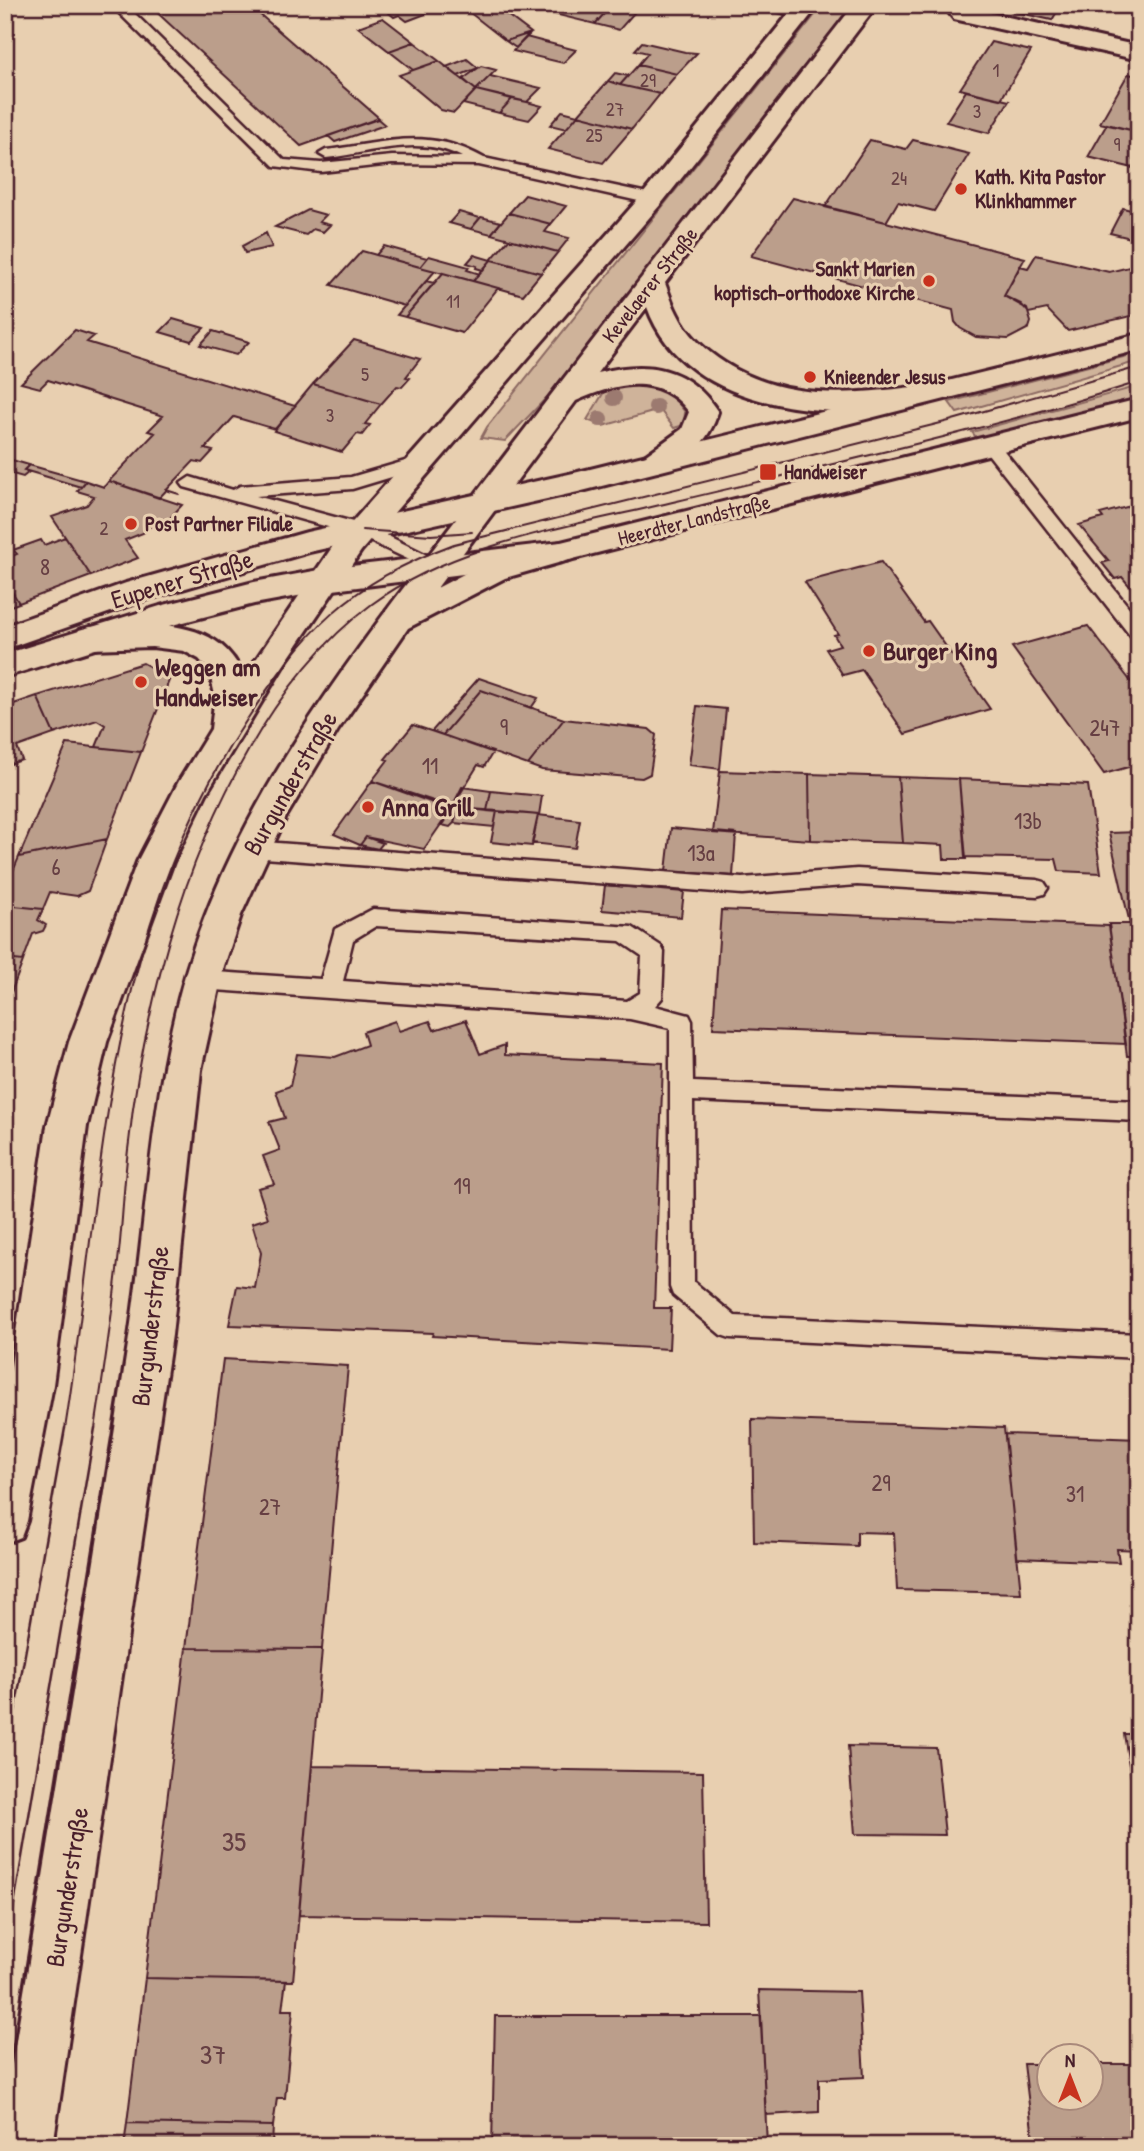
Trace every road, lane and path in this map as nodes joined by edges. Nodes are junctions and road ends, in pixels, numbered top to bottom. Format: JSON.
{"nodes":[{"id":1,"x":118,"y":5,"type":"edge"},
{"id":2,"x":763,"y":5,"type":"edge"},
{"id":3,"x":866,"y":5,"type":"edge"},
{"id":4,"x":969,"y":5,"type":"edge"},
{"id":5,"x":805,"y":10,"type":"edge"},
{"id":6,"x":1139,"y":53,"type":"edge"},
{"id":7,"x":267,"y":152,"type":"joint"},
{"id":8,"x":479,"y":161,"type":"joint"},
{"id":9,"x":652,"y":199,"type":"junction"},
{"id":10,"x":652,"y":284,"type":"junction"},
{"id":11,"x":1139,"y":342,"type":"edge"},
{"id":12,"x":928,"y":394,"type":"junction"},
{"id":13,"x":565,"y":396,"type":"junction"},
{"id":14,"x":1138,"y":409,"type":"edge"},
{"id":15,"x":991,"y":446,"type":"junction"},
{"id":16,"x":656,"y":462,"type":"junction"},
{"id":17,"x":419,"y":463,"type":"junction"},
{"id":18,"x":190,"y":483,"type":"dead end"},
{"id":19,"x":220,"y":492,"type":"junction"},
{"id":20,"x":482,"y":504,"type":"junction"},
{"id":21,"x":362,"y":530,"type":"junction"},
{"id":22,"x":561,"y":552,"type":"junction"},
{"id":23,"x":437,"y":567,"type":"junction"},
{"id":24,"x":325,"y":580,"type":"junction"},
{"id":25,"x":391,"y":627,"type":"junction"},
{"id":26,"x":1139,"y":633,"type":"edge"},
{"id":27,"x":5,"y":638,"type":"edge"},
{"id":28,"x":90,"y":638,"type":"junction"},
{"id":29,"x":5,"y":666,"type":"edge"},
{"id":30,"x":227,"y":728,"type":"junction"},
{"id":31,"x":251,"y":849,"type":"junction"},
{"id":32,"x":1037,"y":888,"type":"dead end"},
{"id":33,"x":201,"y":980,"type":"junction"},
{"id":34,"x":330,"y":988,"type":"junction"},
{"id":35,"x":631,"y":1010,"type":"junction"},
{"id":36,"x":680,"y":1091,"type":"junction"},
{"id":37,"x":1139,"y":1111,"type":"edge"},
{"id":38,"x":1139,"y":1346,"type":"edge"},
{"id":39,"x":5,"y":1521,"type":"edge"},
{"id":40,"x":26,"y":2146,"type":"edge"}],
"edges":[{"from":1,"to":7,"type":"lane"},
{"from":2,"to":5,"type":"lane"},
{"from":3,"to":10,"type":"main road","name":"Kevelaerer Straße"},
{"from":4,"to":6,"type":"main road"},
{"from":5,"to":9,"type":"main road","name":"Kevelaerer Straße"},
{"from":7,"to":8,"type":"lane"},
{"from":8,"to":9,"type":"lane"},
{"from":9,"to":17,"type":"main road","name":"Kevelaerer Straße"},
{"from":10,"to":12,"type":"main road"},
{"from":10,"to":13,"type":"main road","name":"Kevelaerer Straße"},
{"from":11,"to":12,"type":"main road"},
{"from":12,"to":16,"type":"main road"},
{"from":13,"to":16,"type":"main road"},
{"from":13,"to":20,"type":"main road","name":"Kevelaerer Straße"},
{"from":14,"to":15,"type":"main road","name":"Heerdter Landstraße"},
{"from":15,"to":22,"type":"main road","name":"Heerdter Landstraße"},
{"from":15,"to":26,"type":"lane"},
{"from":16,"to":20,"type":"main road"},
{"from":17,"to":19,"type":"lane"},
{"from":17,"to":21,"type":"main road","name":"Kevelaerer Straße"},
{"from":18,"to":19,"type":"lane"},
{"from":19,"to":21,"type":"lane"},
{"from":20,"to":21,"type":"main road"},
{"from":20,"to":23,"type":"main road","name":"Kevelaerer Straße"},
{"from":21,"to":23,"type":"lane"},
{"from":21,"to":24,"type":"main road"},
{"from":21,"to":27,"type":"main road","name":"Eupener Straße"},
{"from":22,"to":23,"type":"main road","name":"Heerdter Landstraße"},
{"from":22,"to":25,"type":"main road"},
{"from":23,"to":24,"type":"main road","name":"Heerdter Landstraße"},
{"from":23,"to":25,"type":"main road","name":"Burgunderstraße"},
{"from":24,"to":28,"type":"main road","name":"Eupener Straße"},
{"from":24,"to":30,"type":"main road"},
{"from":25,"to":31,"type":"main road","name":"Burgunderstraße"},
{"from":28,"to":29,"type":"main road","name":"Eupener Straße"},
{"from":28,"to":30,"type":"main road"},
{"from":30,"to":39,"type":"main road"},
{"from":31,"to":32,"type":"lane"},
{"from":31,"to":33,"type":"main road","name":"Burgunderstraße"},
{"from":33,"to":34,"type":"lane"},
{"from":33,"to":40,"type":"main road","name":"Burgunderstraße"},
{"from":34,"to":35,"type":"lane"},
{"from":34,"to":35,"type":"lane"},
{"from":35,"to":36,"type":"lane"},
{"from":36,"to":37,"type":"lane"},
{"from":36,"to":38,"type":"lane"}]}
